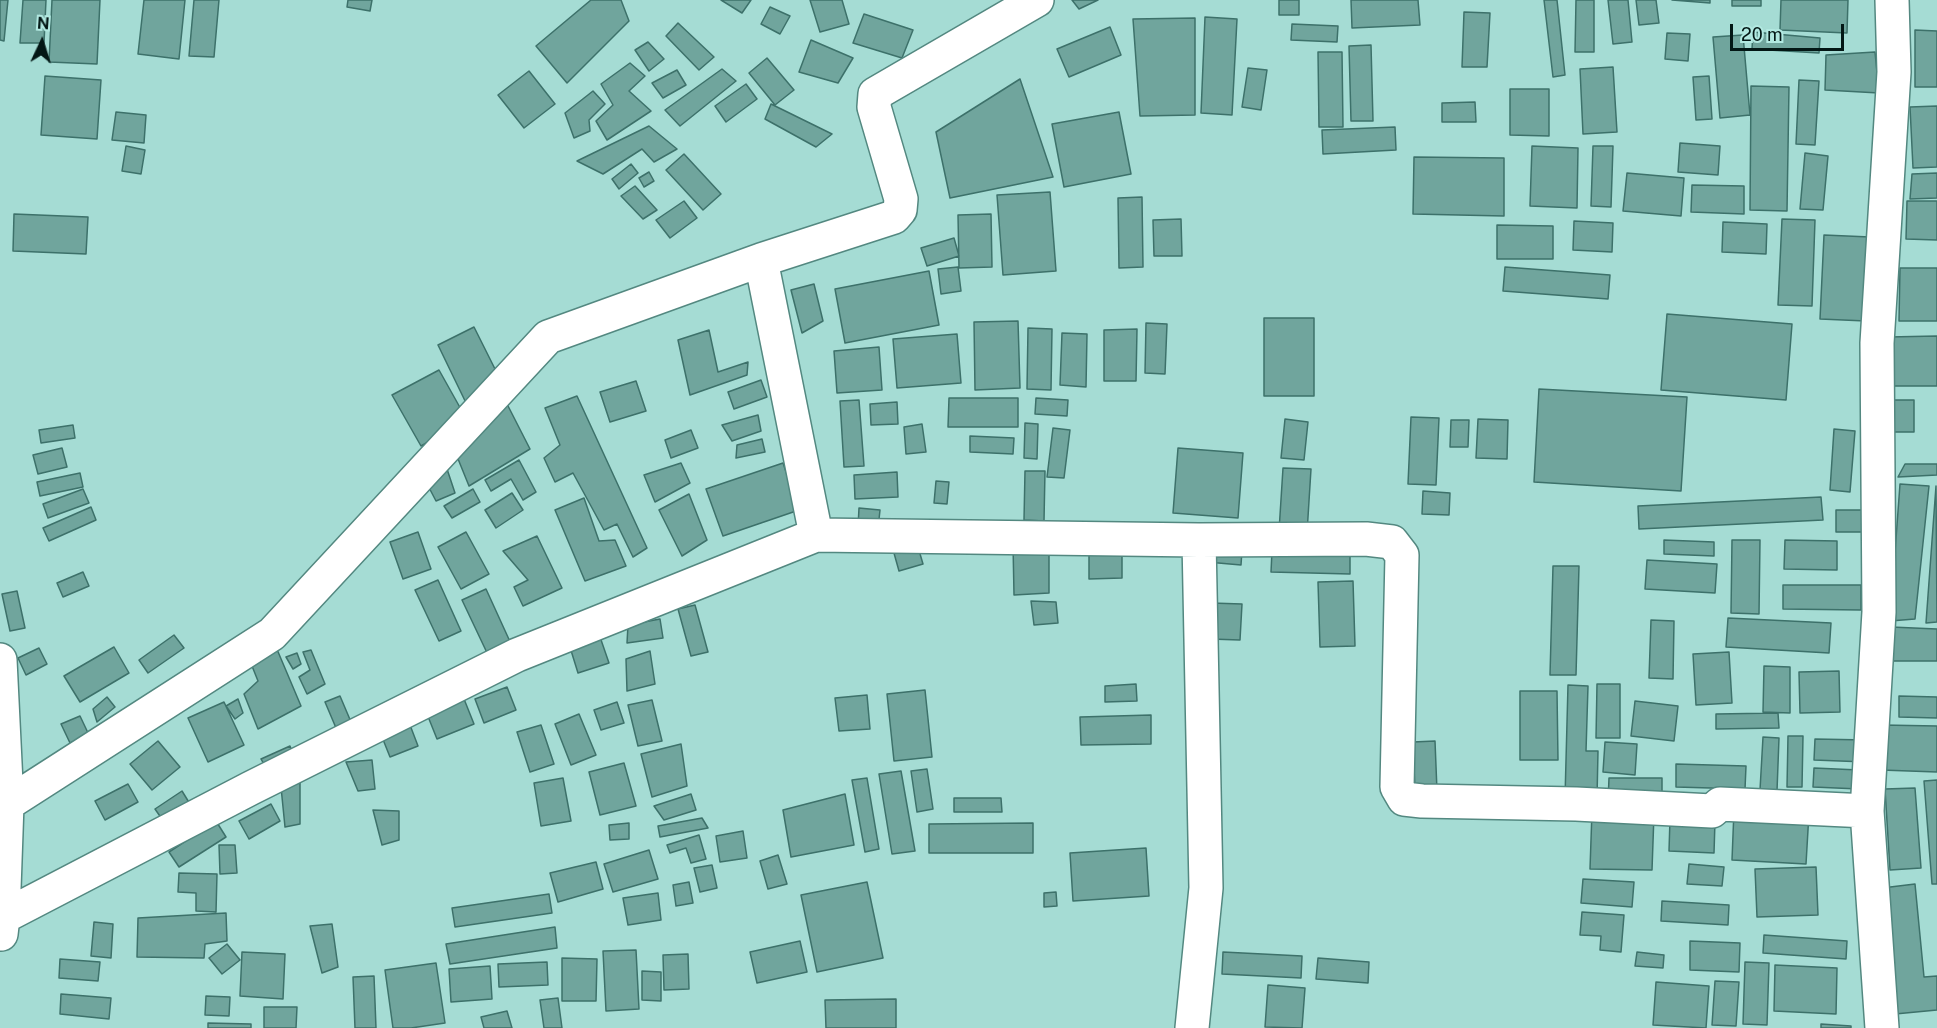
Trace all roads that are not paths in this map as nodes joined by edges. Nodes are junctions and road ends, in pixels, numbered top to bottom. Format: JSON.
{"nodes":[{"id":1,"x":1037,"y":0,"type":"edge"},
{"id":2,"x":1892,"y":0,"type":"edge"},
{"id":3,"x":760,"y":260,"type":"junction"},
{"id":4,"x":816,"y":535,"type":"junction"},
{"id":5,"x":1199,"y":540,"type":"junction"},
{"id":6,"x":0,"y":660,"type":"edge"},
{"id":7,"x":7,"y":804,"type":"junction"},
{"id":8,"x":1867,"y":811,"type":"junction"},
{"id":9,"x":2,"y":928,"type":"edge"},
{"id":10,"x":1192,"y":1028,"type":"edge"},
{"id":11,"x":1882,"y":1028,"type":"edge"}],
"edges":[{"from":1,"to":3,"type":"street"},
{"from":2,"to":8,"type":"street"},
{"from":3,"to":4,"type":"street"},
{"from":3,"to":7,"type":"street"},
{"from":4,"to":5,"type":"street"},
{"from":4,"to":9,"type":"street"},
{"from":5,"to":8,"type":"street"},
{"from":5,"to":10,"type":"street"},
{"from":6,"to":7,"type":"street"},
{"from":7,"to":9,"type":"street"},
{"from":8,"to":11,"type":"street"}]}
